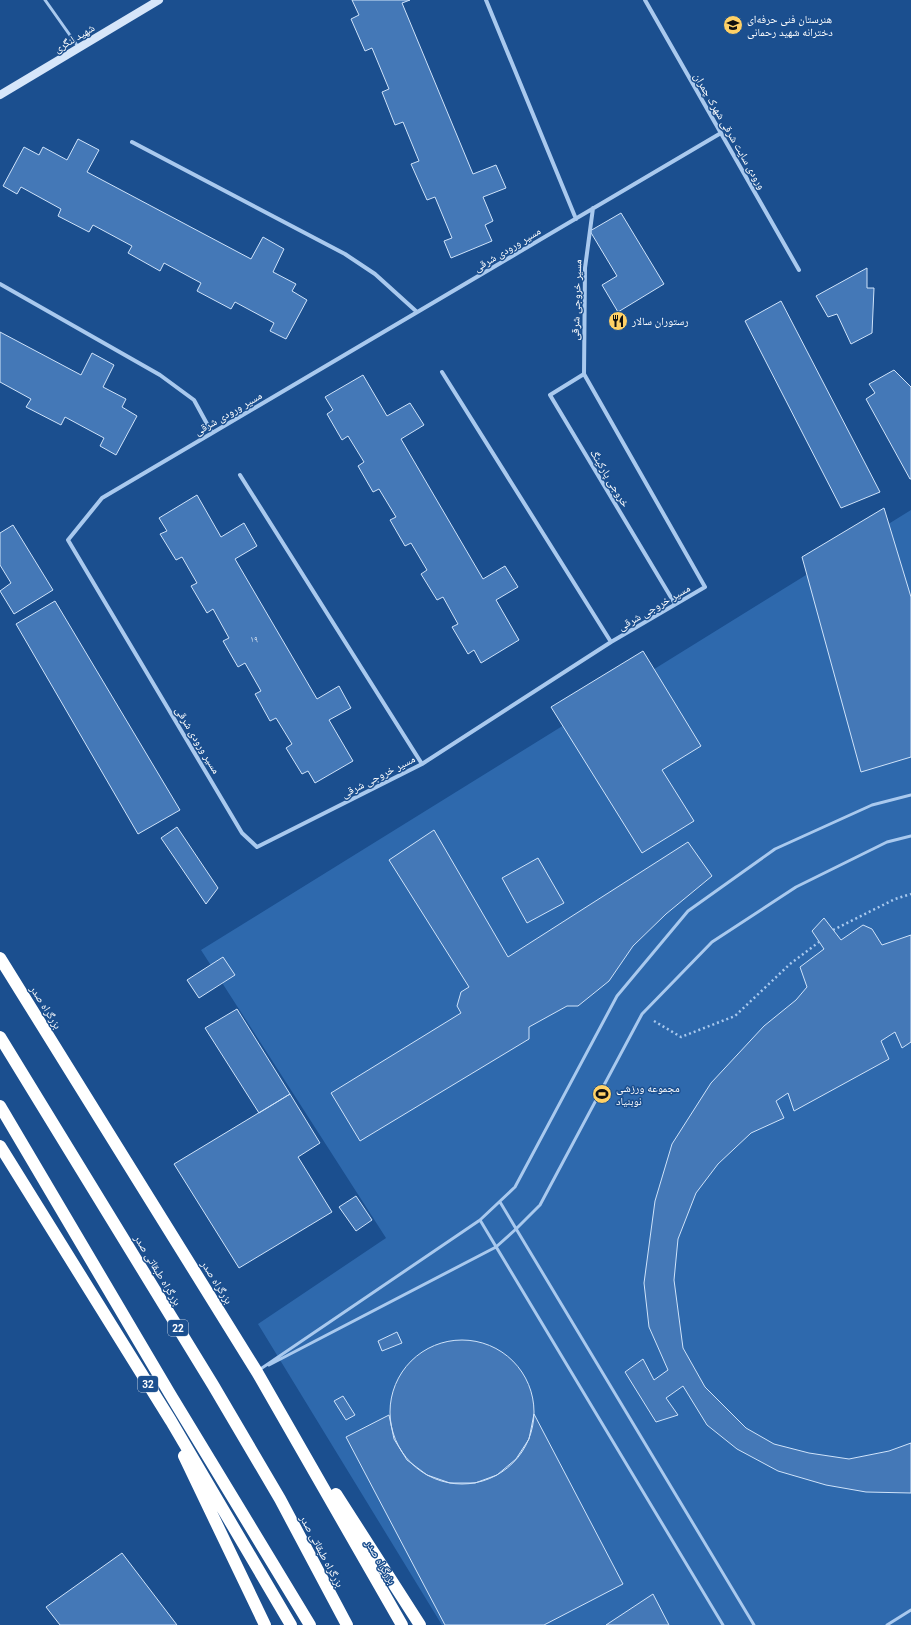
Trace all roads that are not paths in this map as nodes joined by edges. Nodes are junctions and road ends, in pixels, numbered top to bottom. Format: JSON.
{"nodes":[{"id":1,"x":45,"y":0,"type":"edge"},
{"id":2,"x":159,"y":0,"type":"edge"},
{"id":3,"x":486,"y":0,"type":"edge"},
{"id":4,"x":645,"y":0,"type":"edge"},
{"id":5,"x":78,"y":48,"type":"junction"},
{"id":6,"x":0,"y":95,"type":"edge"},
{"id":7,"x":721,"y":133,"type":"junction"},
{"id":8,"x":132,"y":142,"type":"dead end"},
{"id":9,"x":593,"y":208,"type":"junction"},
{"id":10,"x":576,"y":218,"type":"junction"},
{"id":11,"x":799,"y":270,"type":"dead end"},
{"id":12,"x":0,"y":284,"type":"edge"},
{"id":13,"x":417,"y":312,"type":"junction"},
{"id":14,"x":442,"y":372,"type":"dead end"},
{"id":15,"x":584,"y":374,"type":"junction"},
{"id":16,"x":212,"y":433,"type":"junction"},
{"id":17,"x":240,"y":475,"type":"dead end"},
{"id":18,"x":675,"y":604,"type":"junction"},
{"id":19,"x":611,"y":642,"type":"junction"},
{"id":20,"x":422,"y":764,"type":"junction"},
{"id":21,"x":911,"y":795,"type":"edge"},
{"id":22,"x":911,"y":836,"type":"edge"},
{"id":23,"x":257,"y":848,"type":"joint"},
{"id":24,"x":0,"y":958,"type":"edge"},
{"id":25,"x":0,"y":1037,"type":"edge"},
{"id":26,"x":0,"y":1106,"type":"edge"},
{"id":27,"x":0,"y":1146,"type":"edge"},
{"id":28,"x":500,"y":1202,"type":"junction"},
{"id":29,"x":480,"y":1220,"type":"junction"},
{"id":30,"x":516,"y":1229,"type":"junction"},
{"id":31,"x":496,"y":1246,"type":"junction"},
{"id":32,"x":257,"y":1372,"type":"junction"},
{"id":33,"x":154,"y":1393,"type":"junction"},
{"id":34,"x":911,"y":1610,"type":"edge"},
{"id":35,"x":265,"y":1625,"type":"edge"},
{"id":36,"x":291,"y":1625,"type":"edge"},
{"id":37,"x":310,"y":1625,"type":"edge"},
{"id":38,"x":347,"y":1625,"type":"edge"},
{"id":39,"x":402,"y":1625,"type":"edge"},
{"id":40,"x":420,"y":1625,"type":"edge"},
{"id":41,"x":723,"y":1625,"type":"edge"},
{"id":42,"x":754,"y":1625,"type":"edge"},
{"id":43,"x":887,"y":1625,"type":"edge"}],
"edges":[{"from":1,"to":5,"type":"lane"},
{"from":2,"to":5,"type":"main road","name":"شهید لنگری"},
{"from":3,"to":10,"type":"street"},
{"from":4,"to":7,"type":"street","name":"ورودی سایت شرقی شهرک چمران"},
{"from":5,"to":6,"type":"main road","name":"شهید لنگری"},
{"from":7,"to":9,"type":"street","name":"مسیر ورودی شرقی"},
{"from":7,"to":11,"type":"street","name":"ورودی سایت شرقی شهرک چمران"},
{"from":8,"to":13,"type":"street"},
{"from":9,"to":10,"type":"street","name":"مسیر ورودی شرقی"},
{"from":9,"to":15,"type":"street","name":"مسیر خروجی شرقی"},
{"from":10,"to":13,"type":"street","name":"مسیر ورودی شرقی"},
{"from":12,"to":16,"type":"street"},
{"from":13,"to":16,"type":"street","name":"مسیر ورودی شرقی"},
{"from":14,"to":19,"type":"street"},
{"from":15,"to":18,"type":"street","name":"مسیر خروجی شرقی"},
{"from":15,"to":18,"type":"street","name":"خروجی پارکینگ"},
{"from":16,"to":23,"type":"street","name":"مسیر ورودی شرقی"},
{"from":17,"to":20,"type":"street"},
{"from":18,"to":19,"type":"street","name":"مسیر خروجی شرقی"},
{"from":19,"to":20,"type":"street","name":"مسیر خروجی شرقی"},
{"from":20,"to":23,"type":"street","name":"مسیر خروجی شرقی"},
{"from":21,"to":28,"type":"lane"},
{"from":22,"to":30,"type":"lane"},
{"from":24,"to":32,"type":"highway","name":"بزرگراه صدر"},
{"from":25,"to":38,"type":"highway","name":"بزرگراه طبقاتی صدر","number":"22"},
{"from":26,"to":37,"type":"highway"},
{"from":27,"to":33,"type":"highway","number":"32"},
{"from":28,"to":29,"type":"lane"},
{"from":28,"to":30,"type":"lane"},
{"from":29,"to":31,"type":"lane"},
{"from":29,"to":32,"type":"lane"},
{"from":30,"to":31,"type":"lane"},
{"from":30,"to":42,"type":"lane"},
{"from":31,"to":32,"type":"lane"},
{"from":31,"to":41,"type":"lane"},
{"from":32,"to":39,"type":"highway","name":"بزرگراه صدر"},
{"from":32,"to":40,"type":"highway"},
{"from":33,"to":35,"type":"highway"},
{"from":33,"to":36,"type":"highway","number":"32"},
{"from":34,"to":43,"type":"lane"}]}
